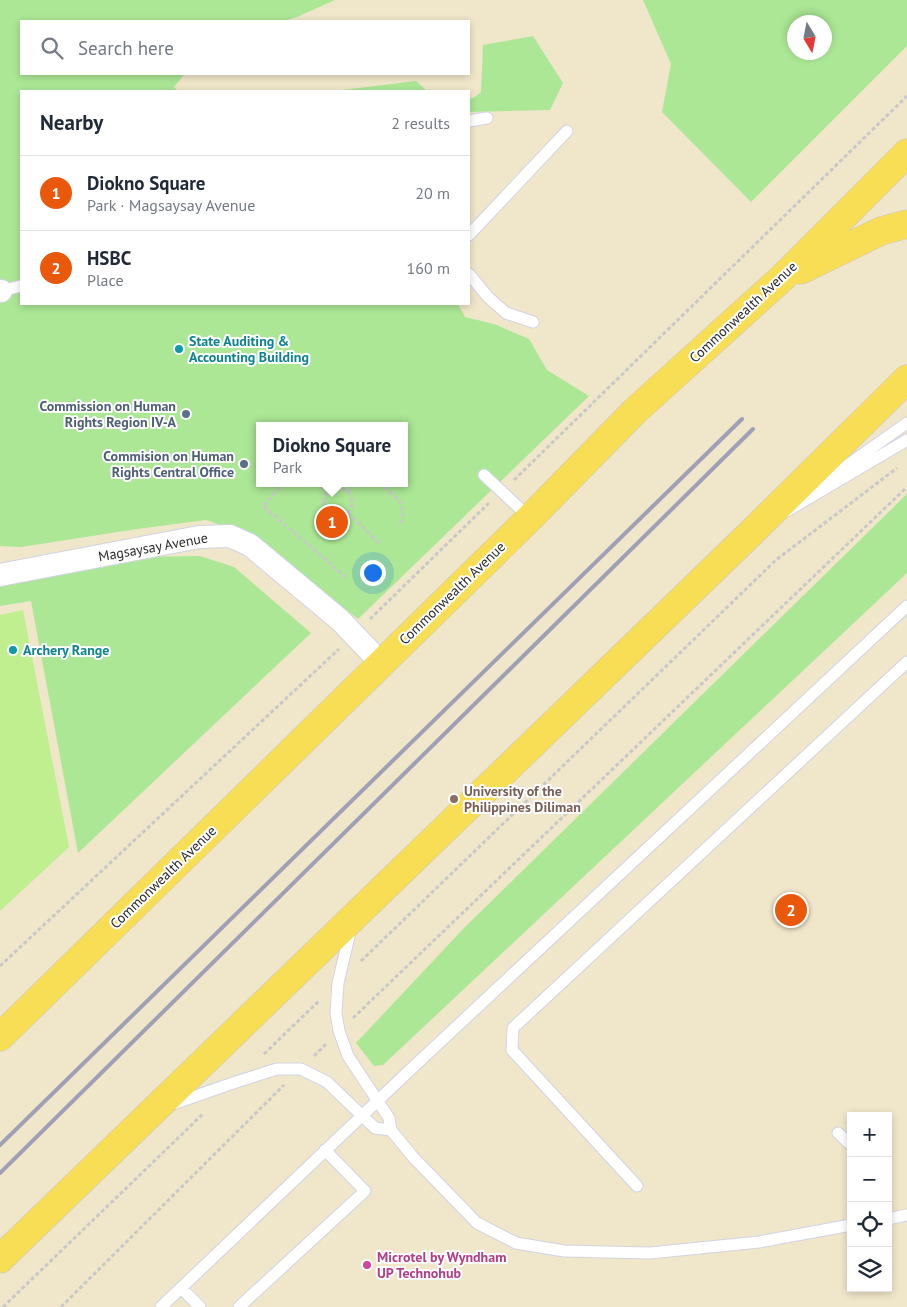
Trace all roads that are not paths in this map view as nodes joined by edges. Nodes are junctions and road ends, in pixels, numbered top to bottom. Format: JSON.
{"nodes":[{"id":1,"x":486,"y":118,"type":"dead end"},
{"id":2,"x":470,"y":121,"type":"edge"},
{"id":3,"x":567,"y":131,"type":"dead end"},
{"id":4,"x":907,"y":153,"type":"edge"},
{"id":5,"x":907,"y":224,"type":"edge"},
{"id":6,"x":470,"y":234,"type":"edge"},
{"id":7,"x":470,"y":275,"type":"edge"},
{"id":8,"x":781,"y":279,"type":"junction"},
{"id":9,"x":532,"y":322,"type":"dead end"},
{"id":10,"x":907,"y":379,"type":"edge"},
{"id":11,"x":907,"y":423,"type":"edge"},
{"id":12,"x":907,"y":440,"type":"edge"},
{"id":13,"x":484,"y":475,"type":"dead end"},
{"id":14,"x":530,"y":518,"type":"junction"},
{"id":15,"x":751,"y":533,"type":"junction"},
{"id":16,"x":0,"y":575,"type":"edge"},
{"id":17,"x":907,"y":606,"type":"edge"},
{"id":18,"x":907,"y":662,"type":"edge"},
{"id":19,"x":381,"y":663,"type":"junction"},
{"id":20,"x":354,"y":917,"type":"junction"},
{"id":21,"x":0,"y":1036,"type":"edge"},
{"id":22,"x":378,"y":1100,"type":"junction"},
{"id":23,"x":152,"y":1112,"type":"junction"},
{"id":24,"x":362,"y":1116,"type":"junction"},
{"id":25,"x":391,"y":1130,"type":"junction"},
{"id":26,"x":838,"y":1133,"type":"dead end"},
{"id":27,"x":847,"y":1141,"type":"edge"},
{"id":28,"x":325,"y":1150,"type":"junction"},
{"id":29,"x":637,"y":1186,"type":"dead end"},
{"id":30,"x":907,"y":1215,"type":"edge"},
{"id":31,"x":892,"y":1218,"type":"edge"},
{"id":32,"x":847,"y":1227,"type":"edge"},
{"id":33,"x":0,"y":1259,"type":"edge"},
{"id":34,"x":180,"y":1288,"type":"junction"},
{"id":35,"x":161,"y":1307,"type":"edge"},
{"id":36,"x":200,"y":1307,"type":"edge"},
{"id":37,"x":239,"y":1307,"type":"edge"}],
"edges":[{"from":1,"to":2,"type":"lane"},
{"from":3,"to":6,"type":"lane"},
{"from":4,"to":8,"type":"main road","name":"Commonwealth Avenue"},
{"from":5,"to":8,"type":"main road"},
{"from":7,"to":9,"type":"lane"},
{"from":8,"to":14,"type":"main road","name":"Commonwealth Avenue"},
{"from":10,"to":15,"type":"main road"},
{"from":11,"to":15,"type":"lane"},
{"from":12,"to":15,"type":"lane"},
{"from":13,"to":14,"type":"lane"},
{"from":14,"to":19,"type":"main road","name":"Commonwealth Avenue"},
{"from":15,"to":20,"type":"main road"},
{"from":16,"to":19,"type":"street","name":"Magsaysay Avenue"},
{"from":17,"to":22,"type":"lane"},
{"from":18,"to":29,"type":"lane"},
{"from":19,"to":21,"type":"main road","name":"Commonwealth Avenue"},
{"from":20,"to":22,"type":"lane"},
{"from":20,"to":23,"type":"main road"},
{"from":22,"to":24,"type":"lane"},
{"from":22,"to":25,"type":"lane"},
{"from":23,"to":24,"type":"lane"},
{"from":23,"to":33,"type":"main road"},
{"from":24,"to":25,"type":"lane"},
{"from":24,"to":28,"type":"lane"},
{"from":25,"to":32,"type":"lane"},
{"from":26,"to":27,"type":"lane"},
{"from":28,"to":34,"type":"lane"},
{"from":28,"to":37,"type":"lane"},
{"from":30,"to":31,"type":"lane"},
{"from":34,"to":35,"type":"lane"},
{"from":34,"to":36,"type":"lane"}]}
